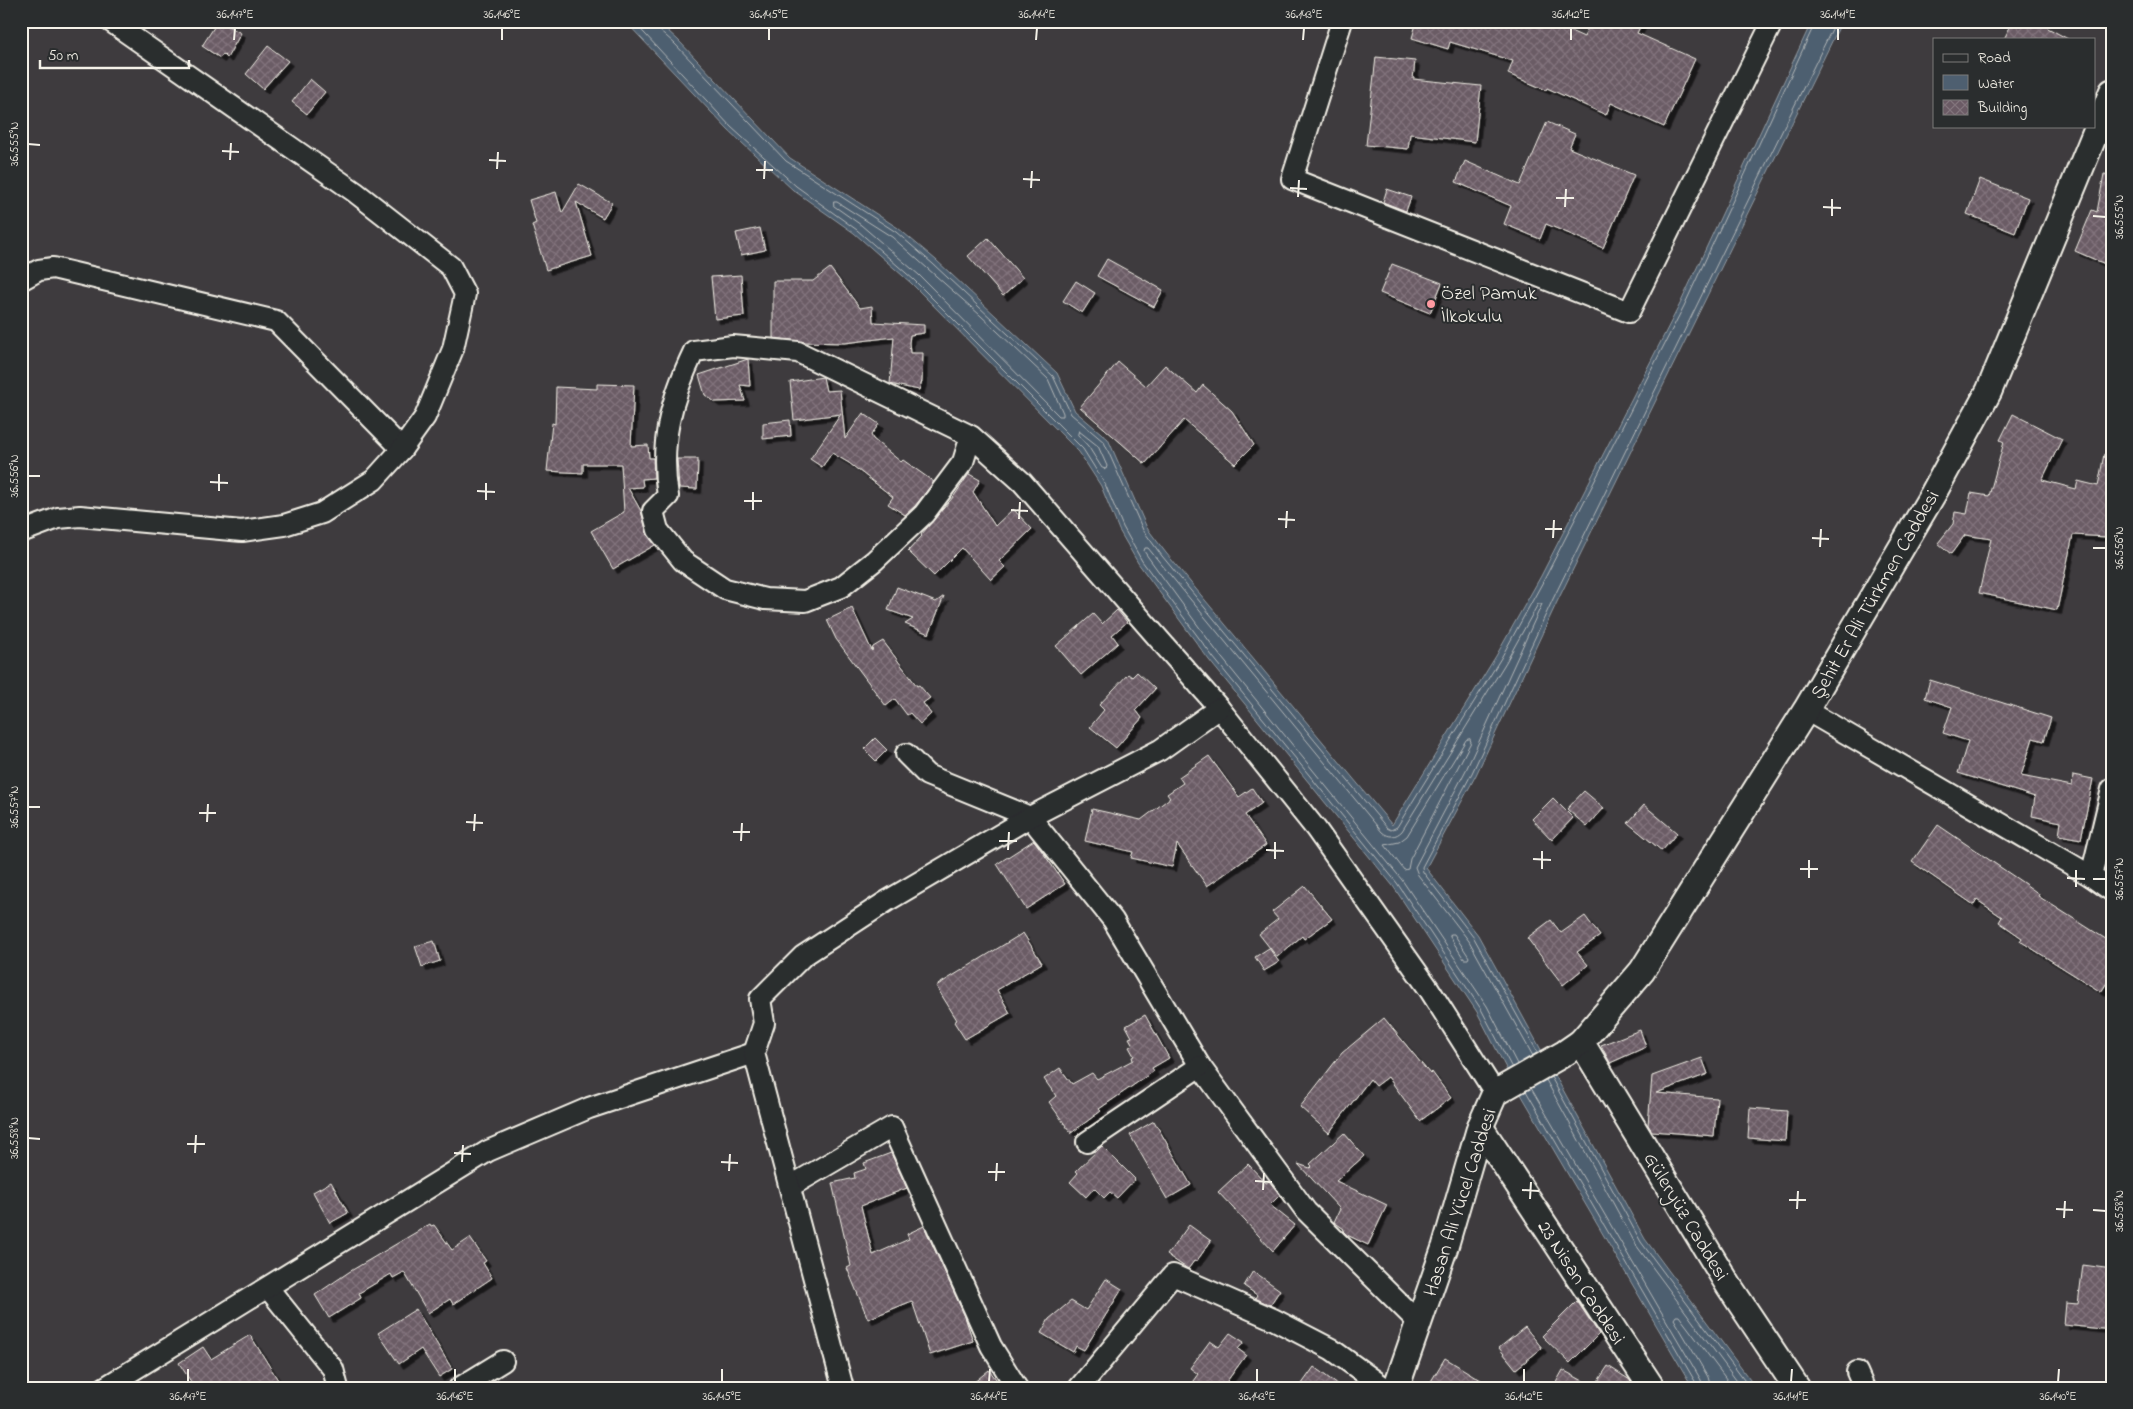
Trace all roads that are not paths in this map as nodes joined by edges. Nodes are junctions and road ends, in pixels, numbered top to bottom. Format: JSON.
{"nodes":[{"id":1,"x":110,"y":21,"type":"edge"},
{"id":2,"x":1342,"y":21,"type":"edge"},
{"id":3,"x":1773,"y":21,"type":"edge"},
{"id":4,"x":2112,"y":92,"type":"edge"},
{"id":5,"x":21,"y":280,"type":"edge"},
{"id":6,"x":971,"y":436,"type":"junction"},
{"id":7,"x":402,"y":449,"type":"junction"},
{"id":8,"x":21,"y":532,"type":"edge"},
{"id":9,"x":1220,"y":708,"type":"junction"},
{"id":10,"x":1806,"y":710,"type":"junction"},
{"id":11,"x":906,"y":754,"type":"dead end"},
{"id":12,"x":2112,"y":789,"type":"edge"},
{"id":13,"x":1030,"y":817,"type":"junction"},
{"id":14,"x":2090,"y":876,"type":"junction"},
{"id":15,"x":2112,"y":891,"type":"edge"},
{"id":16,"x":1573,"y":1048,"type":"junction"},
{"id":17,"x":754,"y":1053,"type":"junction"},
{"id":18,"x":1200,"y":1066,"type":"junction"},
{"id":19,"x":1495,"y":1093,"type":"junction"},
{"id":20,"x":1480,"y":1127,"type":"junction"},
{"id":21,"x":1087,"y":1142,"type":"dead end"},
{"id":22,"x":791,"y":1186,"type":"junction"},
{"id":23,"x":268,"y":1288,"type":"junction"},
{"id":24,"x":1420,"y":1324,"type":"junction"},
{"id":25,"x":502,"y":1361,"type":"dead end"},
{"id":26,"x":104,"y":1388,"type":"edge"},
{"id":27,"x":338,"y":1388,"type":"edge"},
{"id":28,"x":459,"y":1388,"type":"edge"},
{"id":29,"x":843,"y":1388,"type":"edge"},
{"id":30,"x":1017,"y":1388,"type":"edge"},
{"id":31,"x":1079,"y":1388,"type":"edge"},
{"id":32,"x":1385,"y":1388,"type":"edge"},
{"id":33,"x":1396,"y":1388,"type":"edge"},
{"id":34,"x":1652,"y":1388,"type":"edge"},
{"id":35,"x":1797,"y":1388,"type":"edge"}],
"edges":[{"from":1,"to":7,"type":"street"},
{"from":2,"to":3,"type":"street"},
{"from":4,"to":10,"type":"street","name":"Şehit Er Ali Türkmen Caddesi"},
{"from":5,"to":7,"type":"street"},
{"from":6,"to":6,"type":"street"},
{"from":6,"to":9,"type":"street"},
{"from":7,"to":8,"type":"street"},
{"from":9,"to":13,"type":"street"},
{"from":9,"to":19,"type":"street"},
{"from":10,"to":14,"type":"street"},
{"from":10,"to":16,"type":"street","name":"Şehit Er Ali Türkmen Caddesi"},
{"from":11,"to":13,"type":"street"},
{"from":12,"to":14,"type":"street"},
{"from":13,"to":17,"type":"street"},
{"from":13,"to":18,"type":"street"},
{"from":14,"to":15,"type":"street"},
{"from":16,"to":19,"type":"street","name":"Hasan Ali Yücel Caddesi"},
{"from":16,"to":35,"type":"street","name":"Güleryüz Caddesi"},
{"from":17,"to":22,"type":"street"},
{"from":17,"to":23,"type":"street"},
{"from":18,"to":21,"type":"street"},
{"from":18,"to":24,"type":"street"},
{"from":19,"to":20,"type":"street","name":"Hasan Ali Yücel Caddesi"},
{"from":20,"to":24,"type":"street","name":"Hasan Ali Yücel Caddesi"},
{"from":20,"to":34,"type":"street","name":"23 Nisan Caddesi"},
{"from":22,"to":29,"type":"street"},
{"from":22,"to":30,"type":"street"},
{"from":23,"to":26,"type":"street"},
{"from":23,"to":27,"type":"street"},
{"from":24,"to":33,"type":"street","name":"Hasan Ali Yücel Caddesi"},
{"from":25,"to":28,"type":"street"},
{"from":31,"to":32,"type":"street"}]}
